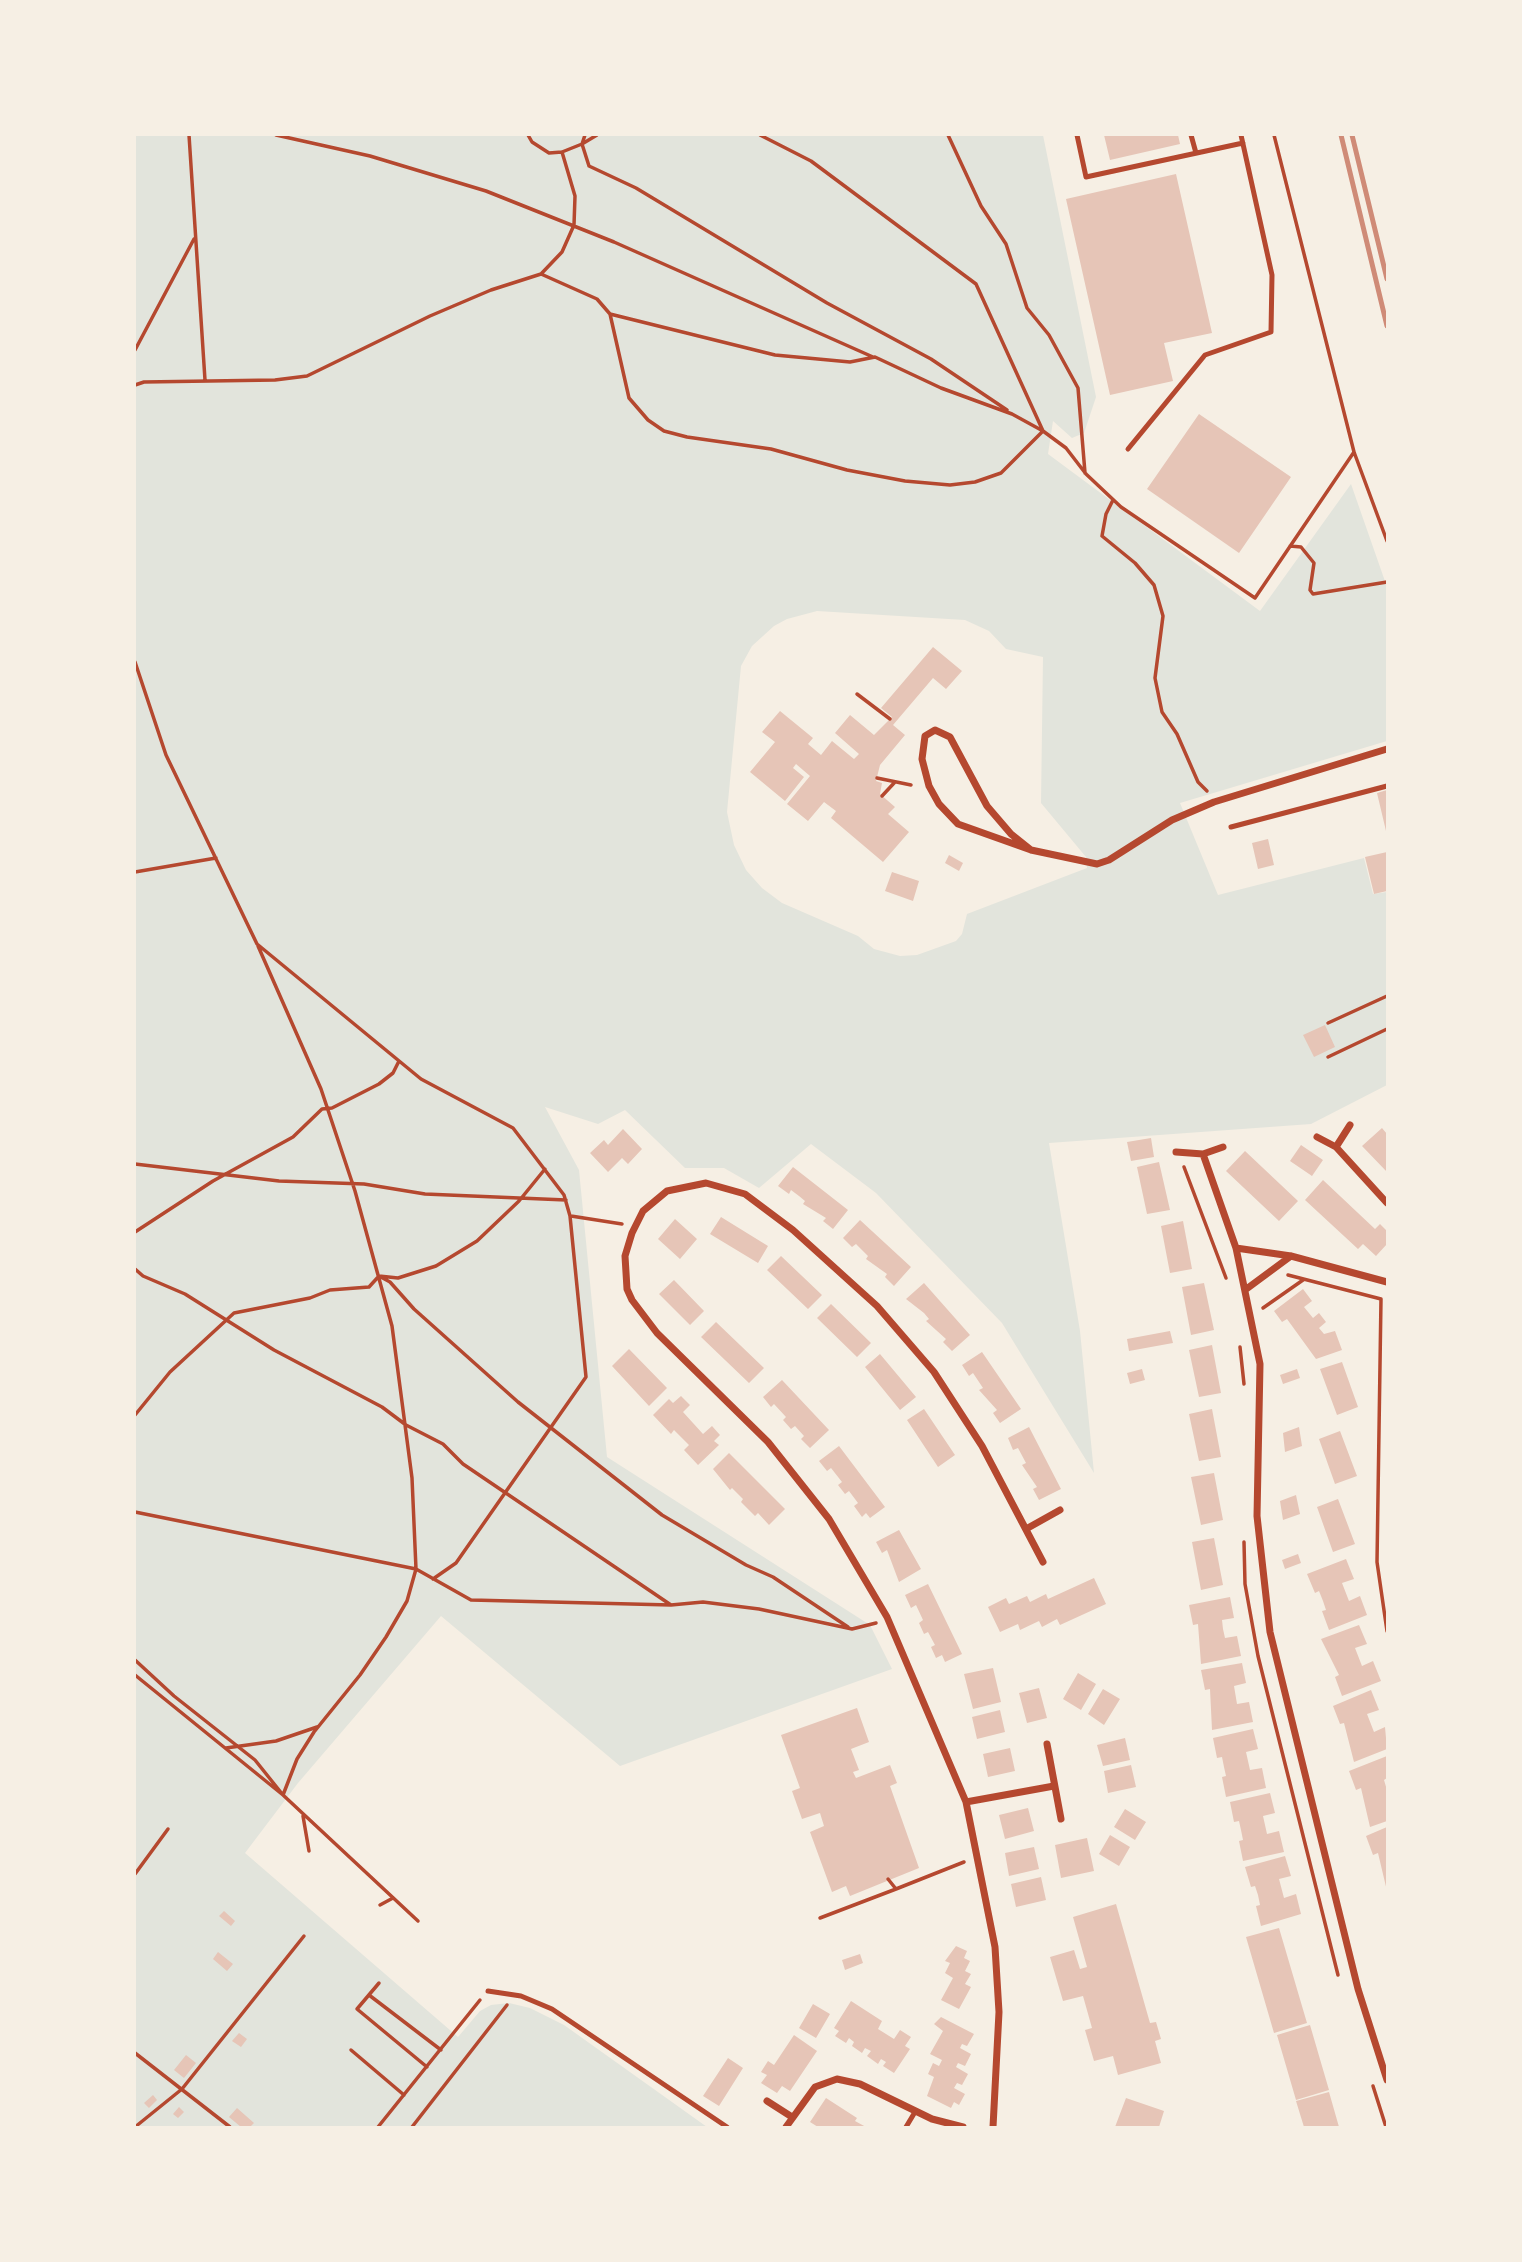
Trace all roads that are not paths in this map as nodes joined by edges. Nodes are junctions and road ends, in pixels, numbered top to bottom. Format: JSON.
{"nodes":[{"id":1,"x":1077,"y":135,"type":"edge"},
{"id":2,"x":1192,"y":135,"type":"edge"},
{"id":3,"x":1241,"y":135,"type":"edge"},
{"id":4,"x":1243,"y":143,"type":"junction"},
{"id":5,"x":1196,"y":153,"type":"junction"},
{"id":6,"x":1128,"y":449,"type":"dead end"},
{"id":7,"x":1387,"y":748,"type":"edge"},
{"id":8,"x":1387,"y":786,"type":"edge"},
{"id":9,"x":1231,"y":827,"type":"dead end"},
{"id":10,"x":1031,"y":850,"type":"junction"},
{"id":11,"x":1350,"y":1125,"type":"dead end"},
{"id":12,"x":1317,"y":1137,"type":"dead end"},
{"id":13,"x":1223,"y":1147,"type":"dead end"},
{"id":14,"x":1336,"y":1147,"type":"junction"},
{"id":15,"x":1176,"y":1152,"type":"dead end"},
{"id":16,"x":1203,"y":1154,"type":"junction"},
{"id":17,"x":1387,"y":1203,"type":"edge"},
{"id":18,"x":1236,"y":1248,"type":"junction"},
{"id":19,"x":1291,"y":1256,"type":"junction"},
{"id":20,"x":1387,"y":1282,"type":"edge"},
{"id":21,"x":1245,"y":1290,"type":"junction"},
{"id":22,"x":1060,"y":1510,"type":"dead end"},
{"id":23,"x":1026,"y":1529,"type":"junction"},
{"id":24,"x":1043,"y":1562,"type":"dead end"},
{"id":25,"x":1047,"y":1744,"type":"dead end"},
{"id":26,"x":1054,"y":1786,"type":"junction"},
{"id":27,"x":967,"y":1802,"type":"junction"},
{"id":28,"x":1061,"y":1819,"type":"dead end"},
{"id":29,"x":488,"y":1991,"type":"road end"},
{"id":30,"x":1387,"y":2080,"type":"edge"},
{"id":31,"x":767,"y":2101,"type":"dead end"},
{"id":32,"x":915,"y":2112,"type":"junction"},
{"id":33,"x":792,"y":2117,"type":"junction"},
{"id":34,"x":727,"y":2127,"type":"edge"},
{"id":35,"x":786,"y":2127,"type":"edge"},
{"id":36,"x":906,"y":2127,"type":"edge"},
{"id":37,"x":963,"y":2127,"type":"edge"},
{"id":38,"x":993,"y":2127,"type":"edge"}],
"edges":[{"from":1,"to":5,"type":"lane"},
{"from":2,"to":5,"type":"lane"},
{"from":3,"to":4,"type":"lane"},
{"from":4,"to":5,"type":"lane"},
{"from":4,"to":6,"type":"lane"},
{"from":7,"to":10,"type":"street"},
{"from":8,"to":9,"type":"lane"},
{"from":10,"to":10,"type":"street"},
{"from":11,"to":14,"type":"street"},
{"from":12,"to":14,"type":"street"},
{"from":13,"to":16,"type":"street"},
{"from":14,"to":17,"type":"street"},
{"from":15,"to":16,"type":"street"},
{"from":16,"to":18,"type":"street"},
{"from":18,"to":19,"type":"street"},
{"from":18,"to":21,"type":"street"},
{"from":19,"to":20,"type":"street"},
{"from":19,"to":21,"type":"street"},
{"from":21,"to":30,"type":"street"},
{"from":22,"to":23,"type":"street"},
{"from":23,"to":24,"type":"street"},
{"from":23,"to":27,"type":"street"},
{"from":25,"to":26,"type":"street"},
{"from":26,"to":27,"type":"street"},
{"from":26,"to":28,"type":"street"},
{"from":27,"to":38,"type":"street"},
{"from":29,"to":34,"type":"lane"},
{"from":31,"to":33,"type":"street"},
{"from":32,"to":33,"type":"street"},
{"from":32,"to":36,"type":"lane"},
{"from":32,"to":37,"type":"street"},
{"from":33,"to":35,"type":"street"}]}
